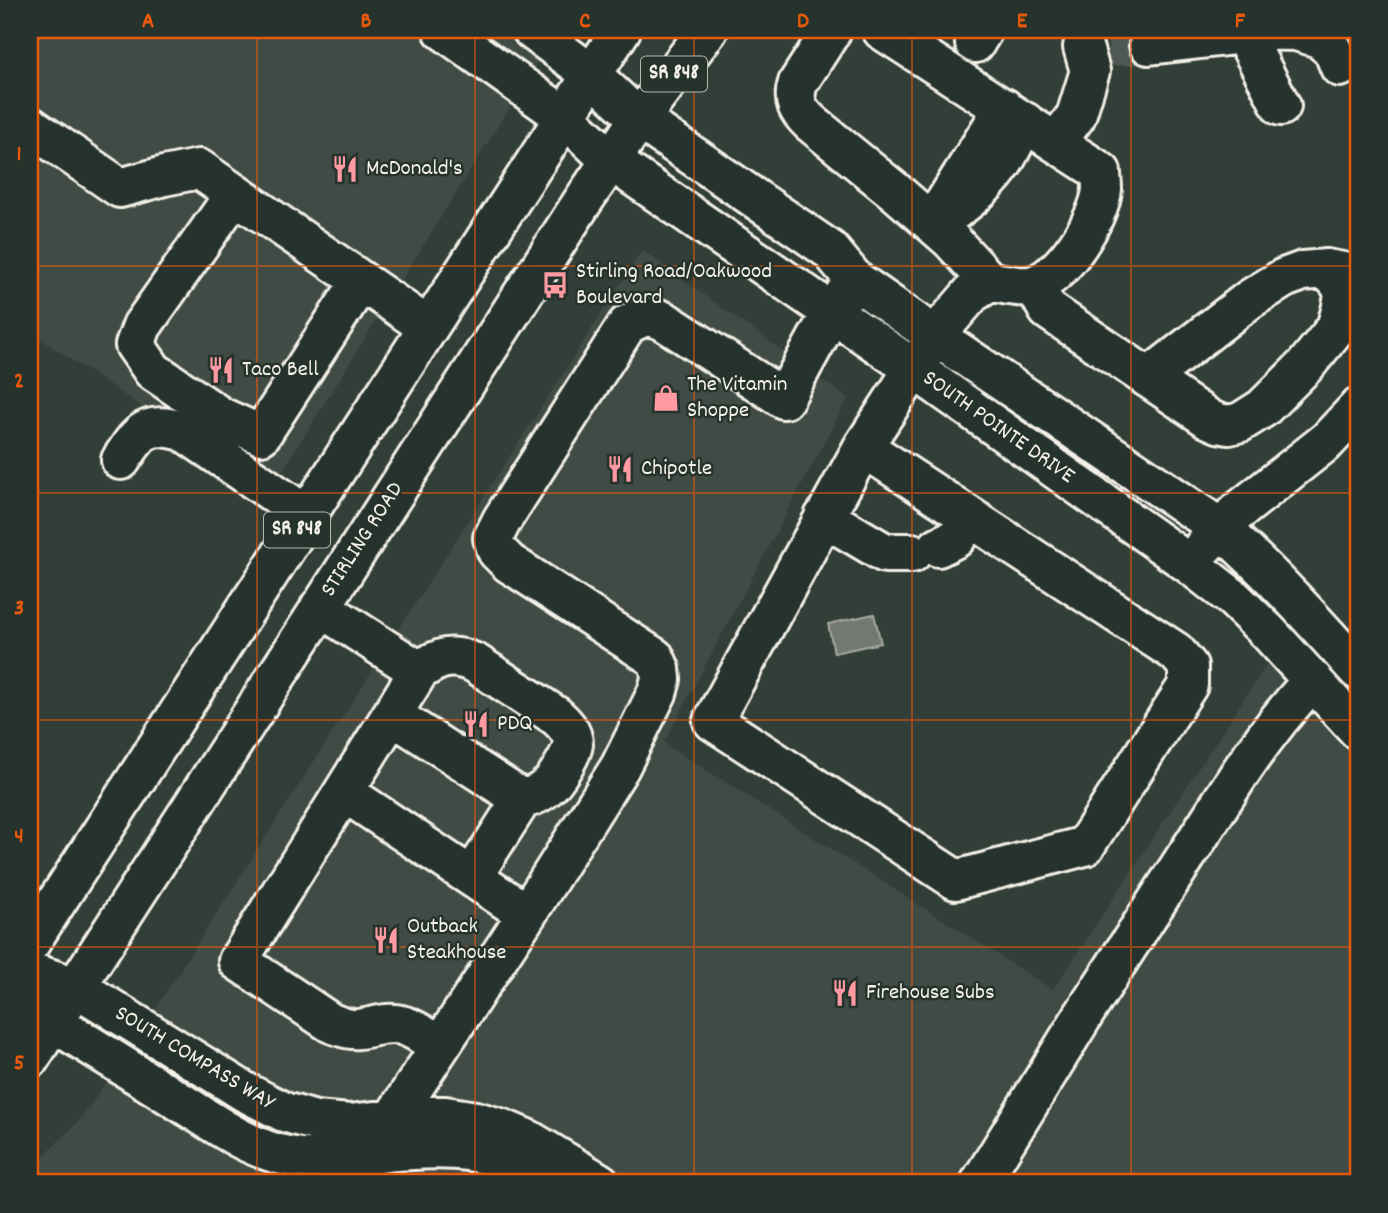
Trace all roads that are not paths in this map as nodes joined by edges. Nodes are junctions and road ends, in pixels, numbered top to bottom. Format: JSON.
{"nodes":[{"id":1,"x":443,"y":30,"type":"edge"},
{"id":2,"x":532,"y":30,"type":"edge"},
{"id":3,"x":621,"y":30,"type":"edge"},
{"id":4,"x":708,"y":30,"type":"edge"},
{"id":5,"x":832,"y":30,"type":"edge"},
{"id":6,"x":882,"y":30,"type":"edge"},
{"id":7,"x":1244,"y":34,"type":"junction"},
{"id":8,"x":1083,"y":41,"type":"edge"},
{"id":9,"x":1149,"y":45,"type":"tunnel mouth"},
{"id":10,"x":1340,"y":67,"type":"dead end"},
{"id":11,"x":591,"y":74,"type":"junction"},
{"id":12,"x":1281,"y":106,"type":"dead end"},
{"id":13,"x":1014,"y":115,"type":"junction"},
{"id":14,"x":565,"y":117,"type":"junction"},
{"id":15,"x":639,"y":119,"type":"junction"},
{"id":16,"x":30,"y":126,"type":"edge"},
{"id":17,"x":1056,"y":142,"type":"junction"},
{"id":18,"x":610,"y":160,"type":"junction"},
{"id":19,"x":235,"y":194,"type":"junction"},
{"id":20,"x":934,"y":225,"type":"junction"},
{"id":21,"x":1343,"y":273,"type":"edge"},
{"id":22,"x":855,"y":280,"type":"junction"},
{"id":23,"x":362,"y":281,"type":"junction"},
{"id":24,"x":990,"y":282,"type":"junction"},
{"id":25,"x":1034,"y":285,"type":"junction"},
{"id":26,"x":832,"y":312,"type":"junction"},
{"id":27,"x":1347,"y":319,"type":"edge"},
{"id":28,"x":428,"y":327,"type":"junction"},
{"id":29,"x":935,"y":336,"type":"junction"},
{"id":30,"x":913,"y":368,"type":"junction"},
{"id":31,"x":1148,"y":378,"type":"junction"},
{"id":32,"x":1358,"y":408,"type":"edge"},
{"id":33,"x":863,"y":447,"type":"junction"},
{"id":34,"x":121,"y":460,"type":"dead end"},
{"id":35,"x":306,"y":515,"type":"junction"},
{"id":36,"x":824,"y":517,"type":"junction"},
{"id":37,"x":970,"y":517,"type":"junction"},
{"id":38,"x":1220,"y":528,"type":"junction"},
{"id":39,"x":1188,"y":563,"type":"junction"},
{"id":40,"x":320,"y":607,"type":"junction"},
{"id":41,"x":1358,"y":670,"type":"edge"},
{"id":42,"x":419,"y":671,"type":"junction"},
{"id":43,"x":1313,"y":680,"type":"junction"},
{"id":44,"x":392,"y":715,"type":"junction"},
{"id":45,"x":1358,"y":730,"type":"edge"},
{"id":46,"x":344,"y":792,"type":"junction"},
{"id":47,"x":522,"y":799,"type":"junction"},
{"id":48,"x":472,"y":877,"type":"junction"},
{"id":49,"x":527,"y":914,"type":"junction"},
{"id":50,"x":30,"y":943,"type":"edge"},
{"id":51,"x":30,"y":972,"type":"edge"},
{"id":52,"x":76,"y":987,"type":"junction"},
{"id":53,"x":30,"y":988,"type":"edge"},
{"id":54,"x":53,"y":1022,"type":"junction"},
{"id":55,"x":440,"y":1046,"type":"junction"},
{"id":56,"x":30,"y":1058,"type":"edge"},
{"id":57,"x":375,"y":1152,"type":"edge"},
{"id":58,"x":556,"y":1183,"type":"edge"},
{"id":59,"x":600,"y":1183,"type":"edge"},
{"id":60,"x":980,"y":1183,"type":"edge"}],
"edges":[{"from":1,"to":14,"type":"street","name":"SOUTH POINTE DRIVE"},
{"from":2,"to":11,"type":"street","name":"SOUTH POINTE DRIVE"},
{"from":3,"to":11,"type":"street","number":"SR 848"},
{"from":4,"to":15,"type":"street","name":"STIRLING ROAD","number":"SR 848"},
{"from":5,"to":20,"type":"street"},
{"from":6,"to":13,"type":"street"},
{"from":7,"to":9,"type":"street"},
{"from":7,"to":10,"type":"street"},
{"from":7,"to":12,"type":"street"},
{"from":8,"to":17,"type":"street"},
{"from":11,"to":14,"type":"street","number":"SR 848"},
{"from":11,"to":15,"type":"street","name":"SOUTH POINTE DRIVE"},
{"from":13,"to":17,"type":"street"},
{"from":13,"to":20,"type":"street"},
{"from":14,"to":18,"type":"street","name":"SOUTH POINTE DRIVE"},
{"from":14,"to":28,"type":"street","number":"SR 848"},
{"from":15,"to":18,"type":"street","name":"STIRLING ROAD","number":"SR 848"},
{"from":15,"to":22,"type":"street","name":"SOUTH POINTE DRIVE"},
{"from":16,"to":19,"type":"street"},
{"from":17,"to":25,"type":"street"},
{"from":18,"to":26,"type":"street","name":"SOUTH POINTE DRIVE"},
{"from":18,"to":40,"type":"street","name":"STIRLING ROAD","number":"SR 848"},
{"from":19,"to":23,"type":"street"},
{"from":19,"to":23,"type":"street"},
{"from":20,"to":24,"type":"street"},
{"from":21,"to":27,"type":"street"},
{"from":21,"to":31,"type":"street"},
{"from":22,"to":26,"type":"street"},
{"from":22,"to":29,"type":"street","name":"SOUTH POINTE DRIVE"},
{"from":23,"to":28,"type":"street"},
{"from":24,"to":25,"type":"street"},
{"from":24,"to":29,"type":"street"},
{"from":25,"to":31,"type":"street"},
{"from":26,"to":30,"type":"street","name":"SOUTH POINTE DRIVE"},
{"from":26,"to":49,"type":"street"},
{"from":27,"to":31,"type":"street"},
{"from":28,"to":35,"type":"street","number":"SR 848"},
{"from":29,"to":30,"type":"street"},
{"from":29,"to":38,"type":"street","name":"SOUTH POINTE DRIVE"},
{"from":30,"to":33,"type":"street"},
{"from":30,"to":39,"type":"street","name":"SOUTH POINTE DRIVE"},
{"from":32,"to":38,"type":"street"},
{"from":33,"to":36,"type":"street"},
{"from":33,"to":37,"type":"street"},
{"from":34,"to":35,"type":"street"},
{"from":35,"to":50,"type":"street","number":"SR 848"},
{"from":36,"to":37,"type":"street"},
{"from":36,"to":37,"type":"street"},
{"from":38,"to":39,"type":"street"},
{"from":38,"to":41,"type":"street","name":"SOUTH POINTE DRIVE"},
{"from":39,"to":43,"type":"street","name":"SOUTH POINTE DRIVE"},
{"from":40,"to":42,"type":"street"},
{"from":40,"to":52,"type":"street","name":"STIRLING ROAD","number":"SR 848"},
{"from":42,"to":44,"type":"street"},
{"from":42,"to":47,"type":"street"},
{"from":43,"to":45,"type":"street","name":"SOUTH POINTE DRIVE"},
{"from":43,"to":60,"type":"street"},
{"from":44,"to":46,"type":"street"},
{"from":44,"to":47,"type":"street"},
{"from":46,"to":48,"type":"street"},
{"from":46,"to":55,"type":"street"},
{"from":47,"to":48,"type":"street"},
{"from":48,"to":49,"type":"street"},
{"from":49,"to":55,"type":"street"},
{"from":51,"to":52,"type":"street","name":"SOUTH COMPASS WAY"},
{"from":52,"to":54,"type":"street","name":"STIRLING ROAD","number":"SR 848"},
{"from":52,"to":57,"type":"street","name":"SOUTH COMPASS WAY"},
{"from":53,"to":54,"type":"street","name":"SOUTH COMPASS WAY"},
{"from":54,"to":56,"type":"street","name":"STIRLING ROAD","number":"SR 848"},
{"from":54,"to":57,"type":"street","name":"SOUTH COMPASS WAY"},
{"from":55,"to":57,"type":"street"},
{"from":57,"to":58,"type":"street","name":"SOUTH COMPASS WAY"},
{"from":57,"to":59,"type":"street","name":"SOUTH COMPASS WAY"}]}
